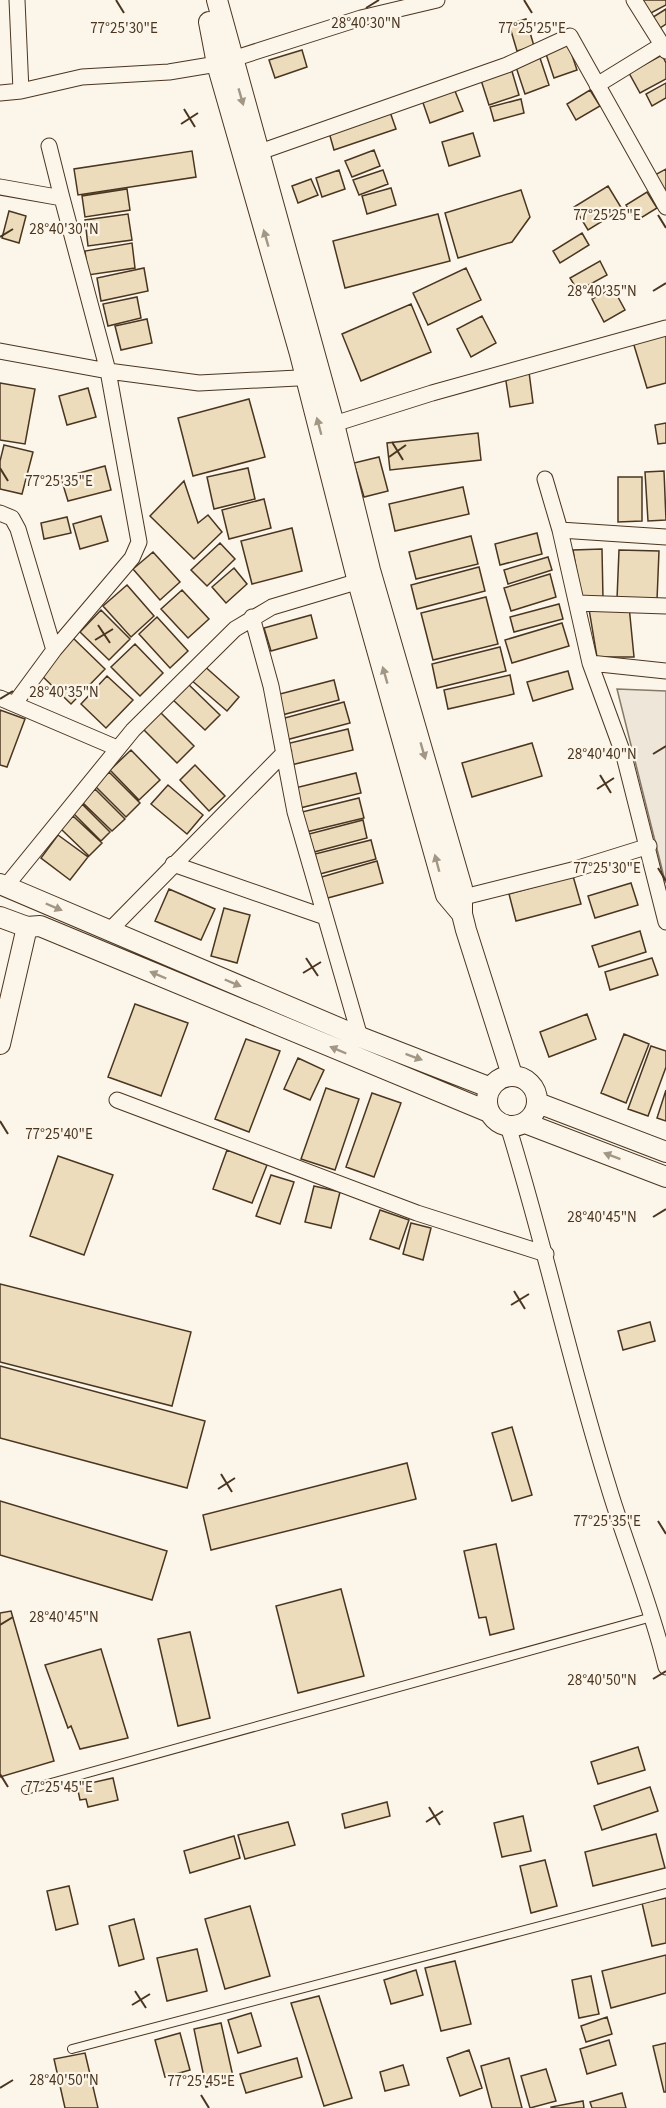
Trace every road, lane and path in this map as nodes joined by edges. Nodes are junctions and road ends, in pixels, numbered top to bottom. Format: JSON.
{"nodes":[{"id":1,"x":17,"y":0,"type":"edge"},
{"id":2,"x":204,"y":0,"type":"edge"},
{"id":3,"x":217,"y":0,"type":"edge"},
{"id":4,"x":437,"y":0,"type":"edge"},
{"id":5,"x":634,"y":0,"type":"edge"},
{"id":6,"x":664,"y":48,"type":"edge"},
{"id":7,"x":224,"y":62,"type":"junction"},
{"id":8,"x":597,"y":84,"type":"junction"},
{"id":9,"x":21,"y":91,"type":"junction"},
{"id":10,"x":0,"y":93,"type":"edge"},
{"id":11,"x":49,"y":146,"type":"dead end"},
{"id":12,"x":257,"y":153,"type":"junction"},
{"id":13,"x":0,"y":187,"type":"edge"},
{"id":14,"x":62,"y":198,"type":"junction"},
{"id":15,"x":666,"y":207,"type":"edge"},
{"id":16,"x":666,"y":328,"type":"edge"},
{"id":17,"x":0,"y":351,"type":"edge"},
{"id":18,"x":108,"y":371,"type":"junction"},
{"id":19,"x":313,"y":377,"type":"junction"},
{"id":20,"x":334,"y":424,"type":"junction"},
{"id":21,"x":545,"y":479,"type":"dead end"},
{"id":22,"x":0,"y":513,"type":"edge"},
{"id":23,"x":560,"y":530,"type":"junction"},
{"id":24,"x":666,"y":537,"type":"edge"},
{"id":25,"x":365,"y":580,"type":"junction"},
{"id":26,"x":577,"y":603,"type":"junction"},
{"id":27,"x":666,"y":606,"type":"edge"},
{"id":28,"x":252,"y":617,"type":"junction"},
{"id":29,"x":54,"y":650,"type":"junction"},
{"id":30,"x":591,"y":663,"type":"junction"},
{"id":31,"x":666,"y":671,"type":"edge"},
{"id":32,"x":0,"y":698,"type":"edge"},
{"id":33,"x":15,"y":703,"type":"junction"},
{"id":34,"x":117,"y":748,"type":"junction"},
{"id":35,"x":284,"y":753,"type":"junction"},
{"id":36,"x":649,"y":846,"type":"junction"},
{"id":37,"x":173,"y":864,"type":"junction"},
{"id":38,"x":3,"y":885,"type":"edge"},
{"id":39,"x":458,"y":904,"type":"junction"},
{"id":40,"x":325,"y":916,"type":"junction"},
{"id":41,"x":0,"y":917,"type":"edge"},
{"id":42,"x":666,"y":922,"type":"edge"},
{"id":43,"x":27,"y":927,"type":"junction"},
{"id":44,"x":110,"y":930,"type":"junction"},
{"id":45,"x":360,"y":1037,"type":"junction"},
{"id":46,"x":0,"y":1044,"type":"edge"},
{"id":47,"x":512,"y":1075,"type":"junction"},
{"id":48,"x":491,"y":1088,"type":"junction"},
{"id":49,"x":117,"y":1100,"type":"dead end"},
{"id":50,"x":538,"y":1103,"type":"junction"},
{"id":51,"x":489,"y":1112,"type":"junction"},
{"id":52,"x":517,"y":1125,"type":"junction"},
{"id":53,"x":666,"y":1152,"type":"edge"},
{"id":54,"x":666,"y":1177,"type":"edge"},
{"id":55,"x":546,"y":1254,"type":"junction"},
{"id":56,"x":654,"y":1616,"type":"junction"},
{"id":57,"x":666,"y":1667,"type":"edge"},
{"id":58,"x":26,"y":1790,"type":"dead end"},
{"id":59,"x":666,"y":1893,"type":"edge"},
{"id":60,"x":72,"y":2049,"type":"dead end"}],
"edges":[{"from":1,"to":9,"type":"street"},
{"from":2,"to":7,"type":"street"},
{"from":3,"to":7,"type":"street"},
{"from":4,"to":7,"type":"street"},
{"from":5,"to":6,"type":"street"},
{"from":6,"to":8,"type":"street"},
{"from":7,"to":9,"type":"street"},
{"from":7,"to":12,"type":"street","one_way":true},
{"from":19,"to":7,"type":"street","one_way":true},
{"from":8,"to":12,"type":"street"},
{"from":8,"to":15,"type":"street"},
{"from":9,"to":10,"type":"street"},
{"from":11,"to":14,"type":"street"},
{"from":12,"to":19,"type":"street"},
{"from":13,"to":14,"type":"street"},
{"from":14,"to":18,"type":"street"},
{"from":16,"to":20,"type":"street"},
{"from":17,"to":18,"type":"street"},
{"from":18,"to":19,"type":"street"},
{"from":18,"to":29,"type":"street"},
{"from":19,"to":20,"type":"street"},
{"from":25,"to":19,"type":"street","one_way":true},
{"from":20,"to":25,"type":"street"},
{"from":21,"to":23,"type":"street"},
{"from":22,"to":29,"type":"street"},
{"from":23,"to":24,"type":"street"},
{"from":23,"to":26,"type":"street"},
{"from":25,"to":28,"type":"street"},
{"from":25,"to":39,"type":"street"},
{"from":26,"to":27,"type":"street"},
{"from":26,"to":30,"type":"street"},
{"from":28,"to":34,"type":"street"},
{"from":28,"to":35,"type":"street"},
{"from":29,"to":33,"type":"street"},
{"from":30,"to":31,"type":"street"},
{"from":30,"to":36,"type":"street"},
{"from":32,"to":33,"type":"street"},
{"from":33,"to":34,"type":"street"},
{"from":34,"to":38,"type":"street"},
{"from":35,"to":37,"type":"street"},
{"from":35,"to":40,"type":"street"},
{"from":36,"to":39,"type":"street"},
{"from":36,"to":42,"type":"street"},
{"from":37,"to":40,"type":"street"},
{"from":37,"to":44,"type":"street"},
{"from":38,"to":44,"type":"street","one_way":true},
{"from":39,"to":47,"type":"street"},
{"from":40,"to":45,"type":"street"},
{"from":41,"to":43,"type":"street"},
{"from":43,"to":46,"type":"street"},
{"from":51,"to":43,"type":"street","one_way":true},
{"from":44,"to":45,"type":"street","one_way":true},
{"from":45,"to":48,"type":"street","one_way":true},
{"from":47,"to":48,"type":"street"},
{"from":47,"to":50,"type":"street"},
{"from":48,"to":51,"type":"street"},
{"from":49,"to":55,"type":"street"},
{"from":50,"to":52,"type":"street"},
{"from":50,"to":53,"type":"street"},
{"from":51,"to":52,"type":"street"},
{"from":54,"to":52,"type":"street","one_way":true},
{"from":52,"to":55,"type":"street"},
{"from":55,"to":56,"type":"street"},
{"from":56,"to":57,"type":"street"},
{"from":56,"to":58,"type":"lane"},
{"from":59,"to":60,"type":"lane"}]}
